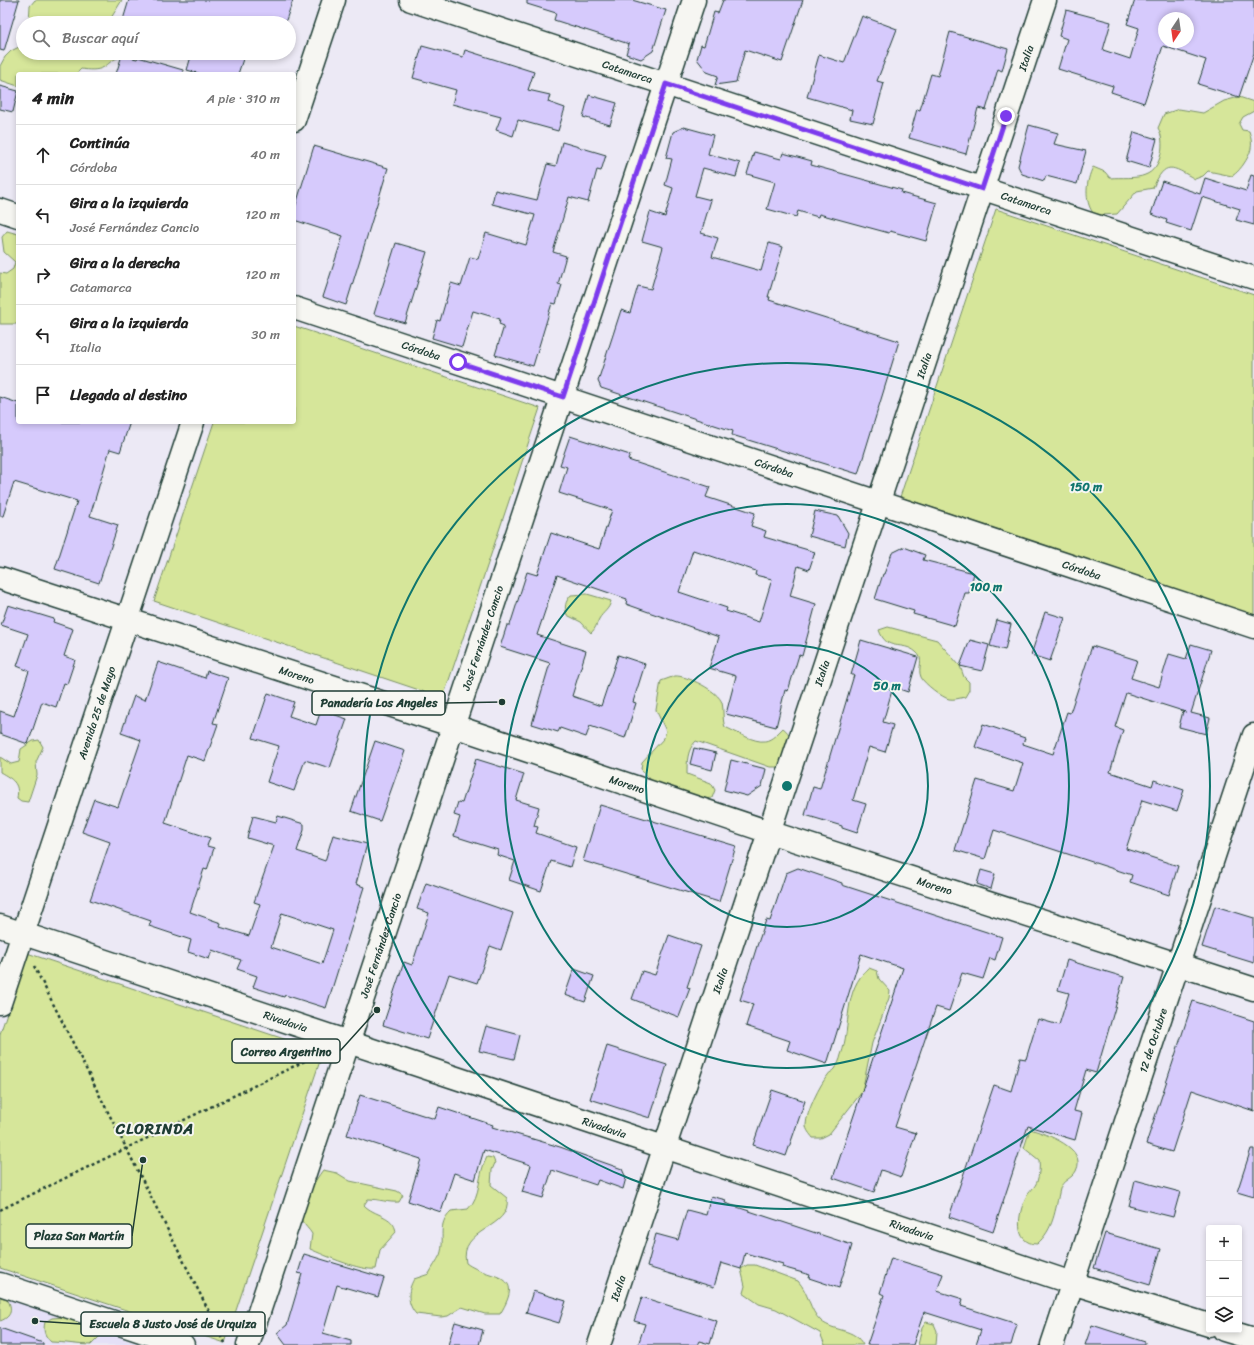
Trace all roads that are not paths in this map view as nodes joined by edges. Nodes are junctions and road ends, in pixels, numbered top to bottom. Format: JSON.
{"nodes":[{"id":1,"x":334,"y":0,"type":"edge"},
{"id":2,"x":411,"y":0,"type":"edge"},
{"id":3,"x":694,"y":0,"type":"edge"},
{"id":4,"x":1045,"y":0,"type":"edge"},
{"id":5,"x":666,"y":84,"type":"junction"},
{"id":6,"x":296,"y":114,"type":"edge"},
{"id":7,"x":982,"y":189,"type":"junction"},
{"id":8,"x":0,"y":210,"type":"edge"},
{"id":9,"x":16,"y":215,"type":"edge"},
{"id":10,"x":1254,"y":278,"type":"edge"},
{"id":11,"x":296,"y":309,"type":"edge"},
{"id":12,"x":563,"y":397,"type":"junction"},
{"id":13,"x":192,"y":424,"type":"edge"},
{"id":14,"x":878,"y":502,"type":"junction"},
{"id":15,"x":0,"y":578,"type":"edge"},
{"id":16,"x":128,"y":619,"type":"junction"},
{"id":17,"x":1254,"y":627,"type":"edge"},
{"id":18,"x":454,"y":726,"type":"junction"},
{"id":19,"x":1254,"y":735,"type":"edge"},
{"id":20,"x":769,"y":832,"type":"junction"},
{"id":21,"x":0,"y":926,"type":"edge"},
{"id":22,"x":23,"y":934,"type":"junction"},
{"id":23,"x":1178,"y":964,"type":"junction"},
{"id":24,"x":1254,"y":989,"type":"edge"},
{"id":25,"x":0,"y":1002,"type":"edge"},
{"id":26,"x":349,"y":1042,"type":"junction"},
{"id":27,"x":665,"y":1147,"type":"junction"},
{"id":28,"x":1072,"y":1283,"type":"junction"},
{"id":29,"x":0,"y":1284,"type":"edge"},
{"id":30,"x":1206,"y":1324,"type":"edge"},
{"id":31,"x":1234,"y":1333,"type":"edge"},
{"id":32,"x":1254,"y":1339,"type":"edge"},
{"id":33,"x":183,"y":1345,"type":"edge"},
{"id":34,"x":248,"y":1345,"type":"edge"},
{"id":35,"x":599,"y":1345,"type":"edge"},
{"id":36,"x":1052,"y":1345,"type":"edge"}],
"edges":[{"from":1,"to":6,"type":"street"},
{"from":2,"to":5,"type":"street","name":"Catamarca"},
{"from":3,"to":5,"type":"street","name":"José Fernández Cancio"},
{"from":4,"to":7,"type":"street","name":"Italia"},
{"from":5,"to":7,"type":"street","name":"Catamarca"},
{"from":5,"to":12,"type":"street","name":"José Fernández Cancio"},
{"from":7,"to":10,"type":"street","name":"Catamarca"},
{"from":7,"to":14,"type":"street","name":"Italia"},
{"from":8,"to":9,"type":"street"},
{"from":11,"to":12,"type":"street","name":"Córdoba"},
{"from":12,"to":14,"type":"street","name":"Córdoba"},
{"from":12,"to":18,"type":"street","name":"José Fernández Cancio"},
{"from":13,"to":16,"type":"street","name":"Avenida 25 de Mayo"},
{"from":14,"to":17,"type":"street","name":"Córdoba"},
{"from":14,"to":20,"type":"street","name":"Italia"},
{"from":15,"to":16,"type":"street","name":"Moreno"},
{"from":16,"to":18,"type":"street","name":"Moreno"},
{"from":16,"to":22,"type":"street","name":"Avenida 25 de Mayo"},
{"from":18,"to":20,"type":"street","name":"Moreno"},
{"from":18,"to":26,"type":"street","name":"José Fernández Cancio"},
{"from":19,"to":23,"type":"street","name":"12 de Octubre"},
{"from":20,"to":23,"type":"street","name":"Moreno"},
{"from":20,"to":27,"type":"street","name":"Italia"},
{"from":21,"to":22,"type":"street","name":"Rivadavia"},
{"from":22,"to":25,"type":"street","name":"Avenida 25 de Mayo"},
{"from":22,"to":26,"type":"street","name":"Rivadavia"},
{"from":23,"to":24,"type":"street","name":"Moreno"},
{"from":23,"to":28,"type":"street","name":"12 de Octubre"},
{"from":26,"to":27,"type":"street","name":"Rivadavia"},
{"from":26,"to":34,"type":"street","name":"José Fernández Cancio"},
{"from":27,"to":28,"type":"street","name":"Rivadavia"},
{"from":27,"to":35,"type":"street","name":"Italia"},
{"from":28,"to":30,"type":"street","name":"Rivadavia"},
{"from":28,"to":36,"type":"street","name":"12 de Octubre"},
{"from":29,"to":33,"type":"street"},
{"from":31,"to":32,"type":"street"}]}
